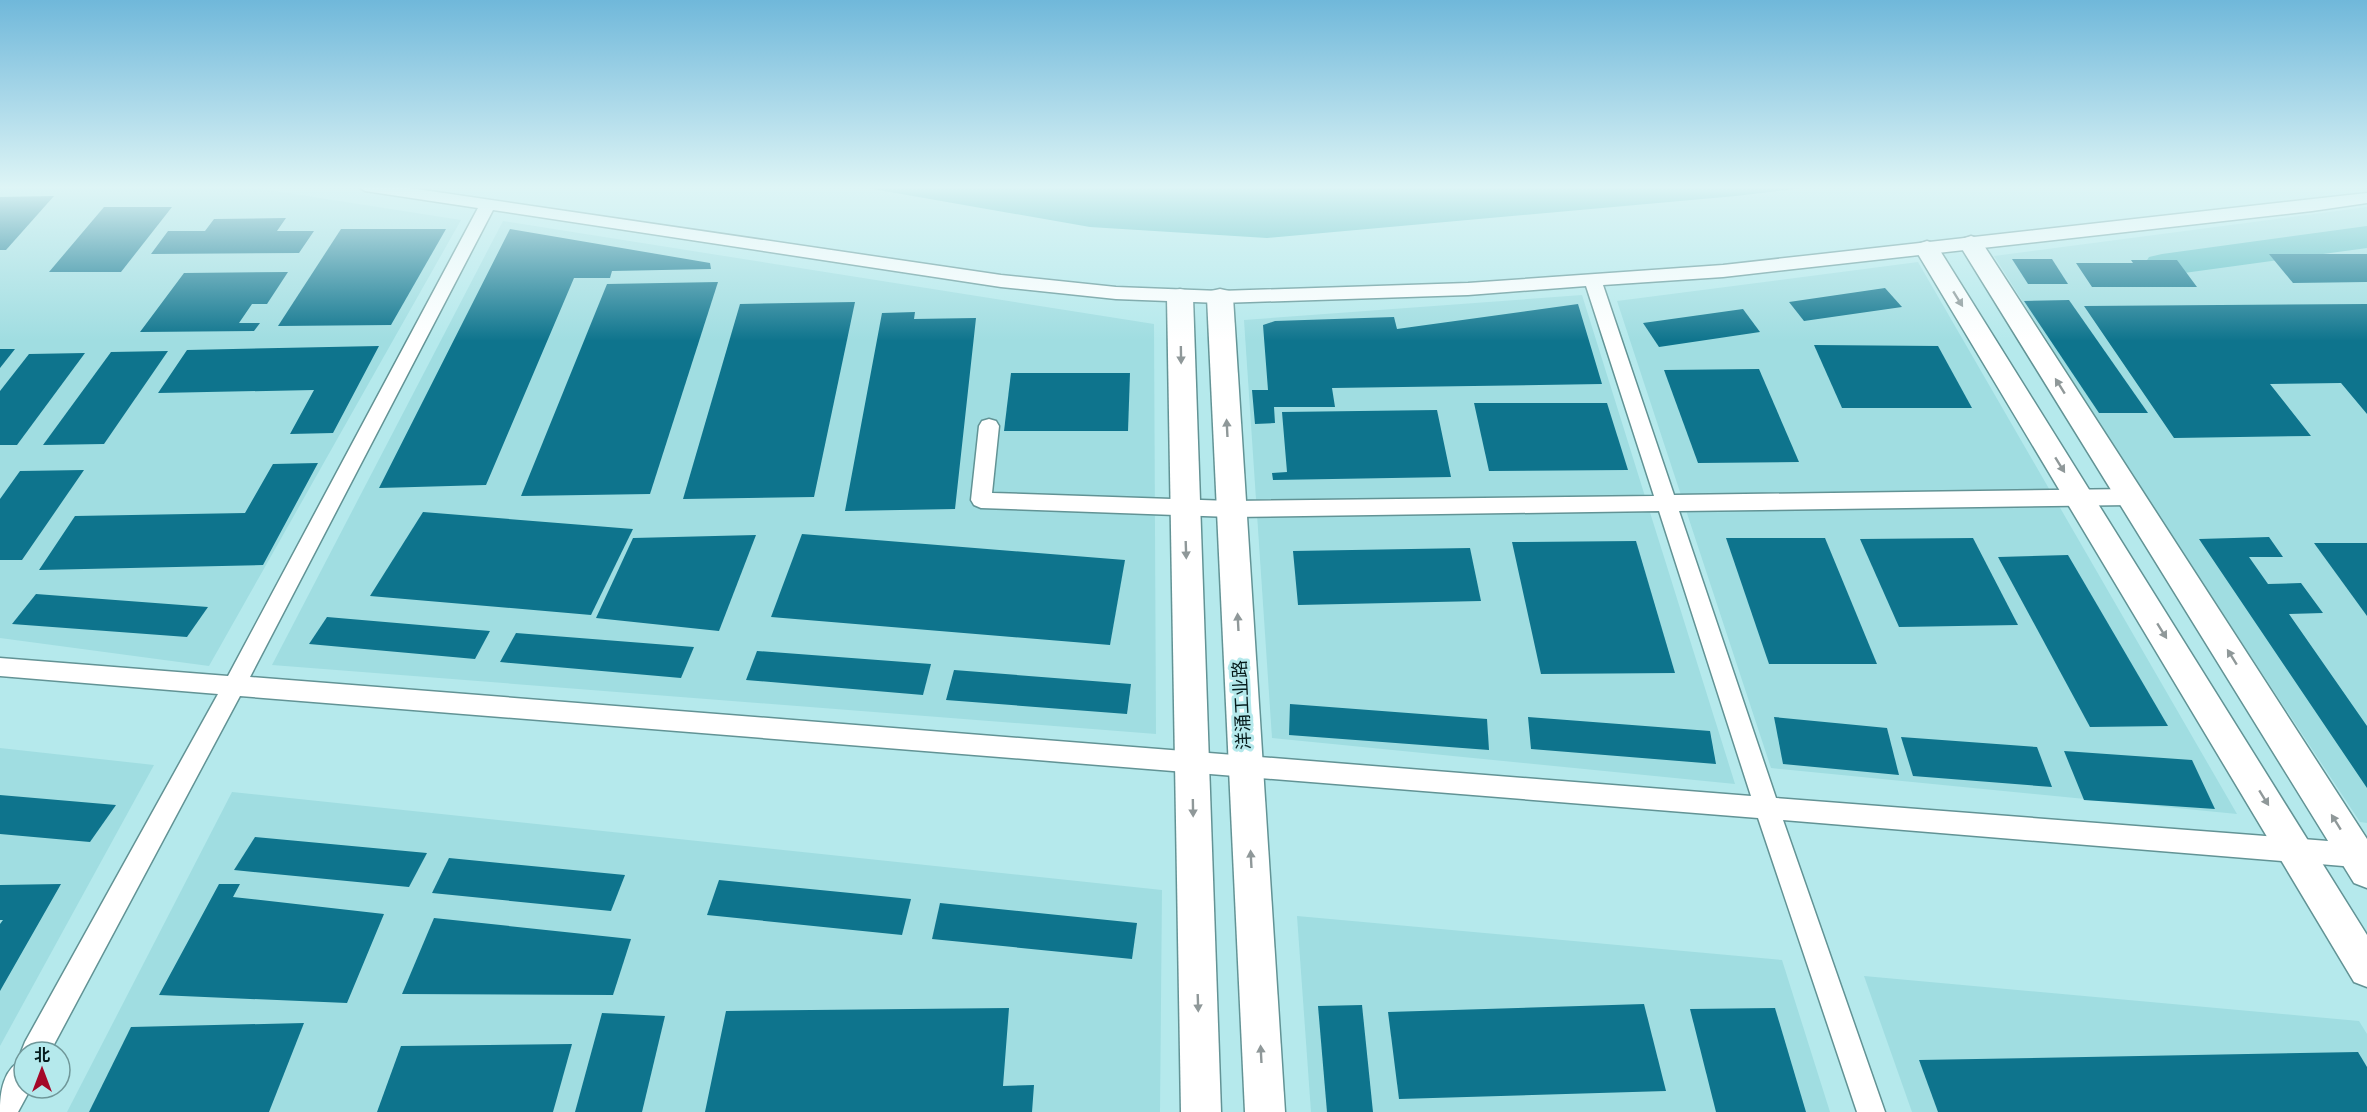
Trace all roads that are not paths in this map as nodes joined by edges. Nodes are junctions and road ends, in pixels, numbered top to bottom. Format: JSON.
{"nodes":[{"id":1,"x":471,"y":238,"type":"edge"},
{"id":2,"x":717,"y":238,"type":"edge"},
{"id":3,"x":2024,"y":238,"type":"edge"},
{"id":4,"x":1971,"y":244,"type":"junction"},
{"id":5,"x":1927,"y":249,"type":"junction"},
{"id":6,"x":1593,"y":281,"type":"junction"},
{"id":7,"x":1180,"y":297,"type":"junction"},
{"id":8,"x":1220,"y":297,"type":"junction"},
{"id":9,"x":989,"y":426,"type":"dead end"},
{"id":10,"x":2131,"y":497,"type":"junction"},
{"id":11,"x":2080,"y":498,"type":"junction"},
{"id":12,"x":1667,"y":504,"type":"junction"},
{"id":13,"x":1185,"y":508,"type":"junction"},
{"id":14,"x":1231,"y":508,"type":"junction"},
{"id":15,"x":0,"y":667,"type":"edge"},
{"id":16,"x":234,"y":686,"type":"junction"},
{"id":17,"x":1192,"y":763,"type":"junction"},
{"id":18,"x":1246,"y":767,"type":"junction"},
{"id":19,"x":1767,"y":808,"type":"junction"},
{"id":20,"x":2296,"y":851,"type":"junction"},
{"id":21,"x":2364,"y":861,"type":"edge"},
{"id":22,"x":2367,"y":969,"type":"edge"},
{"id":23,"x":42,"y":1040,"type":"edge"},
{"id":24,"x":12,"y":1095,"type":"edge"},
{"id":25,"x":3,"y":1112,"type":"edge"},
{"id":26,"x":1201,"y":1112,"type":"edge"},
{"id":27,"x":1265,"y":1112,"type":"edge"},
{"id":28,"x":1871,"y":1112,"type":"edge"}],
"edges":[{"from":1,"to":16,"type":"street"},
{"from":2,"to":7,"type":"street"},
{"from":3,"to":4,"type":"street"},
{"from":4,"to":5,"type":"street"},
{"from":10,"to":4,"type":"street","one_way":true},
{"from":5,"to":6,"type":"street"},
{"from":5,"to":11,"type":"street","one_way":true},
{"from":6,"to":8,"type":"street"},
{"from":6,"to":12,"type":"street"},
{"from":7,"to":8,"type":"street"},
{"from":7,"to":13,"type":"street","one_way":true},
{"from":14,"to":8,"type":"street","name":"洋涌工业路","one_way":true},
{"from":9,"to":13,"type":"street"},
{"from":10,"to":11,"type":"street"},
{"from":21,"to":10,"type":"street","one_way":true},
{"from":11,"to":12,"type":"street"},
{"from":11,"to":20,"type":"street","one_way":true},
{"from":12,"to":14,"type":"street"},
{"from":12,"to":19,"type":"street"},
{"from":13,"to":14,"type":"street"},
{"from":13,"to":17,"type":"street","one_way":true},
{"from":18,"to":14,"type":"street","name":"洋涌工业路","one_way":true},
{"from":15,"to":16,"type":"street"},
{"from":16,"to":17,"type":"street"},
{"from":16,"to":23,"type":"street"},
{"from":17,"to":18,"type":"street"},
{"from":17,"to":26,"type":"street","one_way":true},
{"from":18,"to":19,"type":"street"},
{"from":27,"to":18,"type":"street","name":"洋涌工业路","one_way":true},
{"from":19,"to":20,"type":"street"},
{"from":19,"to":28,"type":"street"},
{"from":20,"to":21,"type":"street"},
{"from":20,"to":22,"type":"street"},
{"from":24,"to":25,"type":"street"}]}
